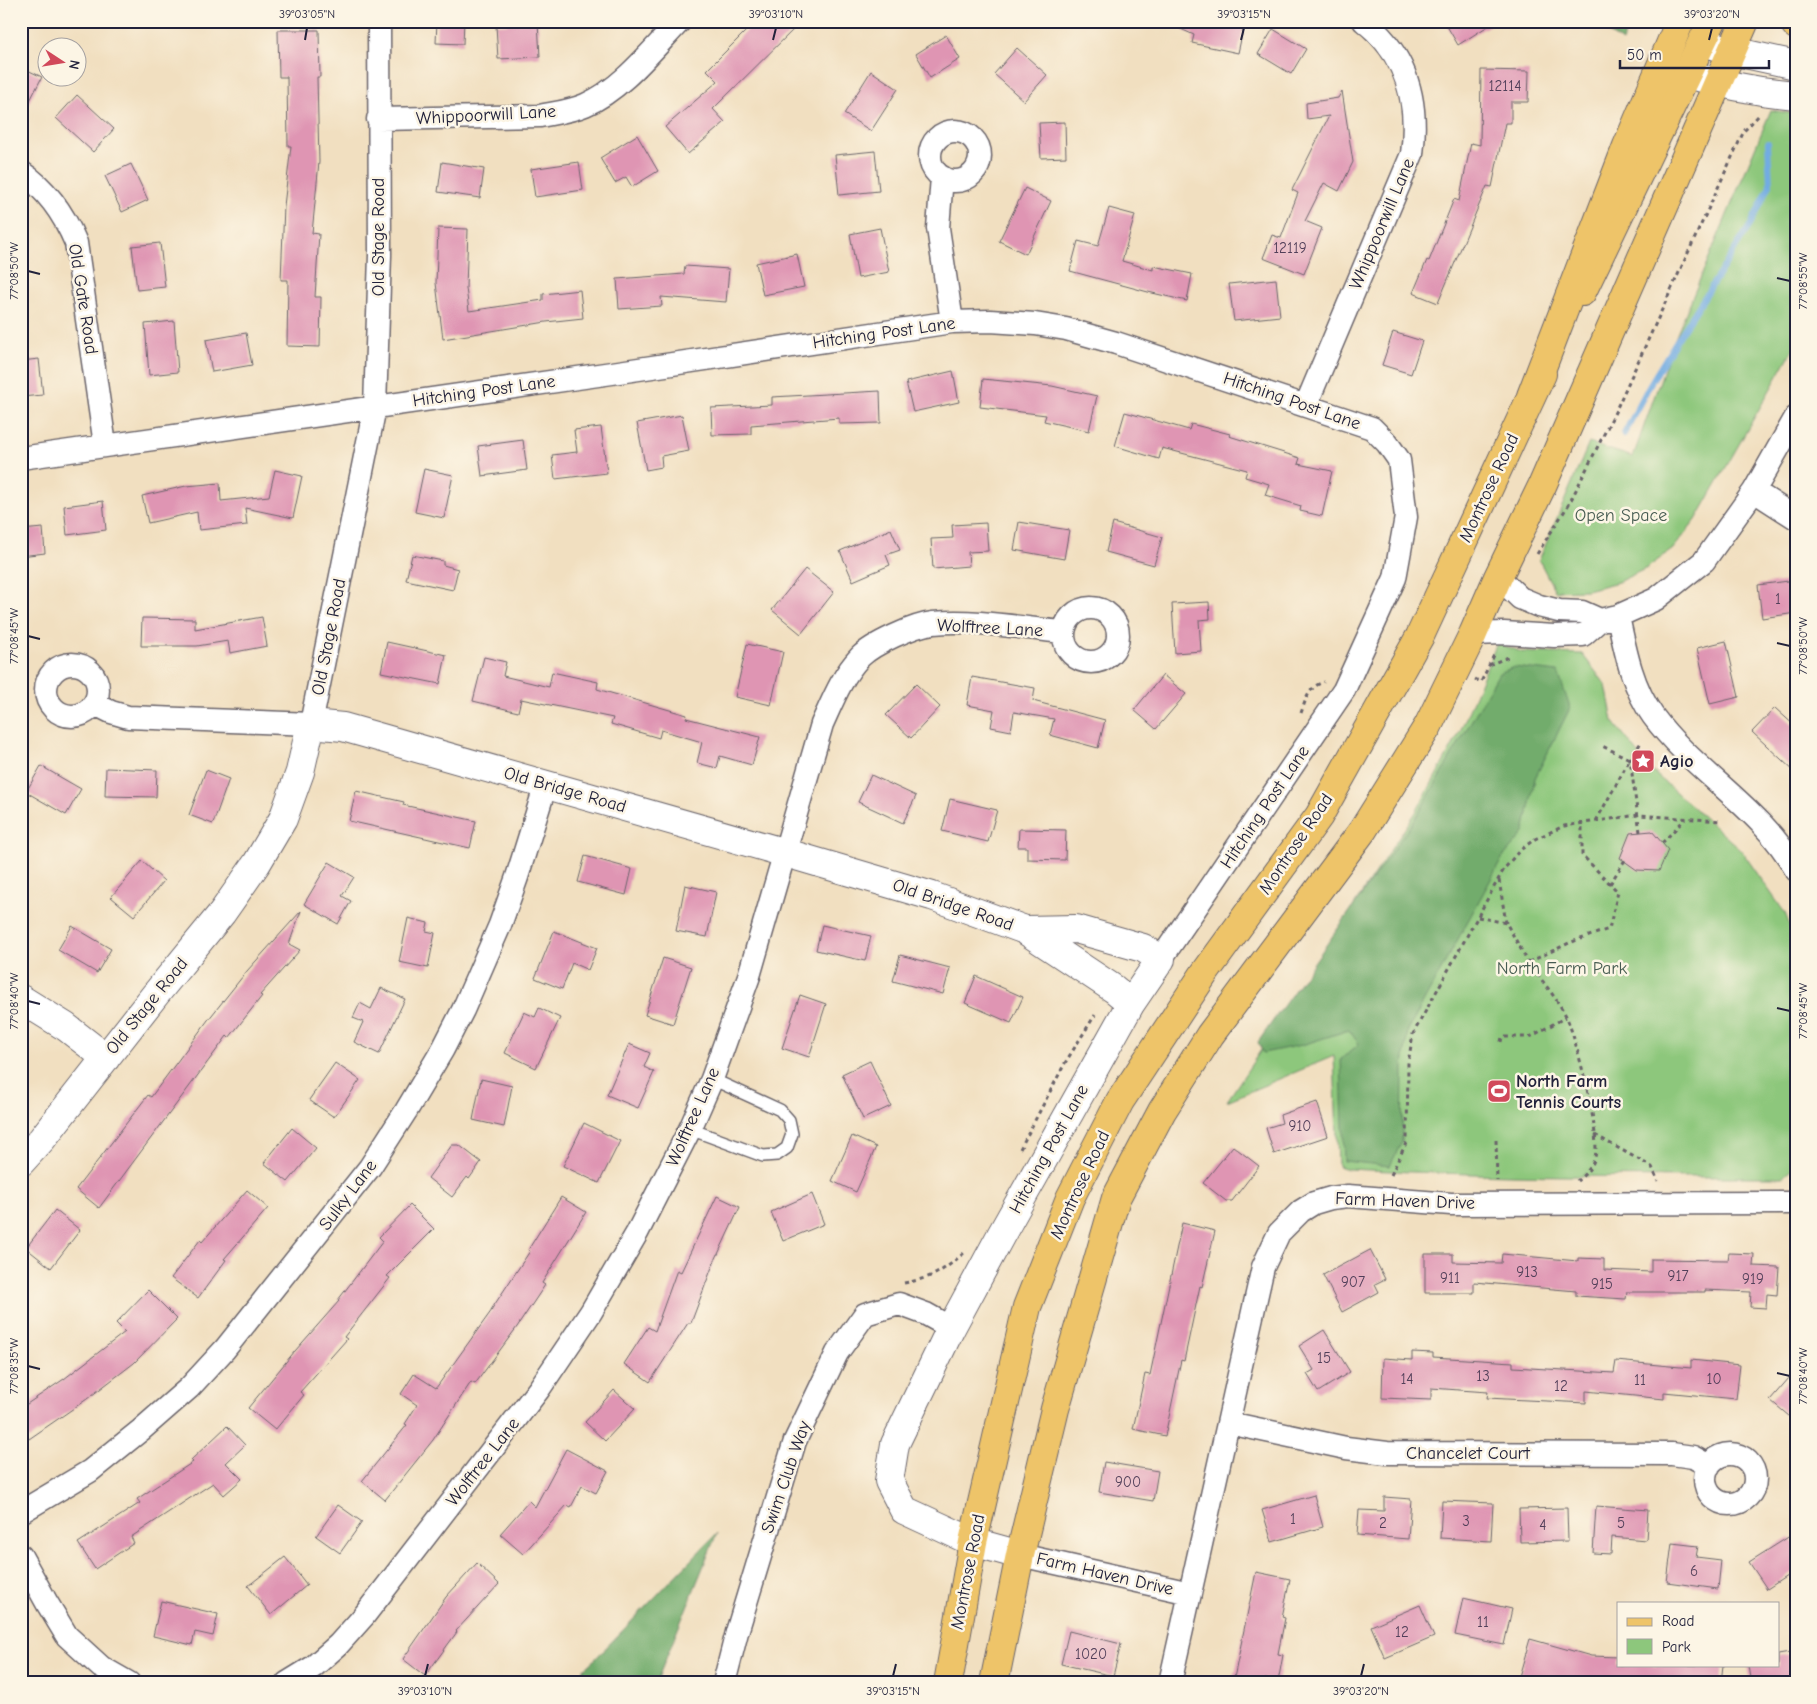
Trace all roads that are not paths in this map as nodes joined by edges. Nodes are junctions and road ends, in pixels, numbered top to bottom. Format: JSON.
{"nodes":[{"id":1,"x":379,"y":21,"type":"edge"},
{"id":2,"x":680,"y":21,"type":"edge"},
{"id":3,"x":1364,"y":21,"type":"edge"},
{"id":4,"x":1680,"y":21,"type":"edge"},
{"id":5,"x":1745,"y":21,"type":"edge"},
{"id":6,"x":1793,"y":21,"type":"edge"},
{"id":7,"x":1796,"y":25,"type":"edge"},
{"id":8,"x":1708,"y":32,"type":"edge"},
{"id":9,"x":1732,"y":51,"type":"junction"},
{"id":10,"x":1796,"y":65,"type":"edge"},
{"id":11,"x":1688,"y":74,"type":"junction"},
{"id":12,"x":1718,"y":84,"type":"junction"},
{"id":13,"x":1796,"y":95,"type":"edge"},
{"id":14,"x":378,"y":119,"type":"junction"},
{"id":15,"x":21,"y":172,"type":"edge"},
{"id":16,"x":942,"y":177,"type":"dead end"},
{"id":17,"x":952,"y":322,"type":"junction"},
{"id":18,"x":1532,"y":396,"type":"junction"},
{"id":19,"x":1306,"y":405,"type":"junction"},
{"id":20,"x":375,"y":407,"type":"junction"},
{"id":21,"x":1796,"y":417,"type":"edge"},
{"id":22,"x":105,"y":445,"type":"junction"},
{"id":23,"x":21,"y":458,"type":"edge"},
{"id":24,"x":1754,"y":491,"type":"junction"},
{"id":25,"x":1796,"y":518,"type":"edge"},
{"id":26,"x":1498,"y":577,"type":"junction"},
{"id":27,"x":1609,"y":618,"type":"junction"},
{"id":28,"x":1063,"y":632,"type":"dead end"},
{"id":29,"x":1473,"y":634,"type":"junction"},
{"id":30,"x":95,"y":704,"type":"dead end"},
{"id":31,"x":311,"y":724,"type":"junction"},
{"id":32,"x":546,"y":784,"type":"junction"},
{"id":33,"x":786,"y":852,"type":"junction"},
{"id":34,"x":1796,"y":870,"type":"edge"},
{"id":35,"x":1025,"y":930,"type":"junction"},
{"id":36,"x":1162,"y":959,"type":"junction"},
{"id":37,"x":21,"y":999,"type":"edge"},
{"id":38,"x":1131,"y":1003,"type":"junction"},
{"id":39,"x":106,"y":1058,"type":"junction"},
{"id":40,"x":712,"y":1079,"type":"junction"},
{"id":41,"x":690,"y":1130,"type":"junction"},
{"id":42,"x":21,"y":1162,"type":"edge"},
{"id":43,"x":1796,"y":1203,"type":"edge"},
{"id":44,"x":951,"y":1328,"type":"junction"},
{"id":45,"x":1229,"y":1423,"type":"junction"},
{"id":46,"x":1709,"y":1466,"type":"dead end"},
{"id":47,"x":21,"y":1512,"type":"edge"},
{"id":48,"x":973,"y":1542,"type":"junction"},
{"id":49,"x":1020,"y":1555,"type":"junction"},
{"id":50,"x":21,"y":1556,"type":"edge"},
{"id":51,"x":1190,"y":1593,"type":"junction"},
{"id":52,"x":129,"y":1683,"type":"edge"},
{"id":53,"x":287,"y":1683,"type":"edge"},
{"id":54,"x":724,"y":1683,"type":"edge"},
{"id":55,"x":948,"y":1683,"type":"edge"},
{"id":56,"x":994,"y":1683,"type":"edge"},
{"id":57,"x":1170,"y":1683,"type":"edge"}],
"edges":[{"from":1,"to":14,"type":"street","name":"Old Stage Road"},
{"from":2,"to":14,"type":"street","name":"Whippoorwill Lane"},
{"from":3,"to":19,"type":"street","name":"Whippoorwill Lane"},
{"from":4,"to":18,"type":"main road"},
{"from":5,"to":9,"type":"main road"},
{"from":6,"to":7,"type":"main road"},
{"from":8,"to":9,"type":"street"},
{"from":8,"to":11,"type":"main road","name":"Montrose Road"},
{"from":9,"to":10,"type":"street"},
{"from":9,"to":12,"type":"main road"},
{"from":11,"to":12,"type":"street"},
{"from":11,"to":18,"type":"main road","name":"Montrose Road"},
{"from":12,"to":13,"type":"street"},
{"from":12,"to":26,"type":"main road"},
{"from":14,"to":20,"type":"street","name":"Old Stage Road"},
{"from":15,"to":22,"type":"street","name":"Old Gate Road"},
{"from":16,"to":17,"type":"street"},
{"from":17,"to":19,"type":"street","name":"Hitching Post Lane"},
{"from":17,"to":20,"type":"street","name":"Hitching Post Lane"},
{"from":18,"to":48,"type":"main road","name":"Montrose Road"},
{"from":19,"to":36,"type":"street","name":"Hitching Post Lane"},
{"from":20,"to":22,"type":"street","name":"Hitching Post Lane"},
{"from":20,"to":31,"type":"street","name":"Old Stage Road"},
{"from":21,"to":24,"type":"street"},
{"from":22,"to":23,"type":"street","name":"Hitching Post Lane"},
{"from":24,"to":25,"type":"street"},
{"from":24,"to":27,"type":"street"},
{"from":26,"to":27,"type":"street"},
{"from":26,"to":29,"type":"main road"},
{"from":27,"to":29,"type":"street"},
{"from":27,"to":34,"type":"street"},
{"from":28,"to":33,"type":"street","name":"Wolftree Lane"},
{"from":29,"to":49,"type":"main road"},
{"from":30,"to":31,"type":"street","name":"Old Bridge Road"},
{"from":31,"to":32,"type":"street","name":"Old Bridge Road"},
{"from":31,"to":39,"type":"street","name":"Old Stage Road"},
{"from":32,"to":33,"type":"street","name":"Old Bridge Road"},
{"from":32,"to":47,"type":"street","name":"Sulky Lane"},
{"from":33,"to":35,"type":"street","name":"Old Bridge Road"},
{"from":33,"to":40,"type":"street","name":"Wolftree Lane"},
{"from":35,"to":36,"type":"street","name":"Old Bridge Road"},
{"from":35,"to":38,"type":"street","name":"Old Bridge Road"},
{"from":36,"to":38,"type":"street","name":"Hitching Post Lane"},
{"from":37,"to":39,"type":"street"},
{"from":38,"to":44,"type":"street","name":"Hitching Post Lane"},
{"from":39,"to":42,"type":"street","name":"Old Stage Road"},
{"from":40,"to":41,"type":"street","name":"Wolftree Lane"},
{"from":40,"to":41,"type":"lane"},
{"from":41,"to":53,"type":"street","name":"Wolftree Lane"},
{"from":43,"to":45,"type":"street","name":"Farm Haven Drive"},
{"from":44,"to":48,"type":"street","name":"Hitching Post Lane"},
{"from":44,"to":54,"type":"street","name":"Swim Club Way"},
{"from":45,"to":46,"type":"street","name":"Chancelet Court"},
{"from":45,"to":51,"type":"street","name":"Farm Haven Drive"},
{"from":48,"to":49,"type":"street","name":"Hitching Post Lane"},
{"from":48,"to":55,"type":"main road","name":"Montrose Road"},
{"from":49,"to":51,"type":"street","name":"Farm Haven Drive"},
{"from":49,"to":56,"type":"main road"},
{"from":50,"to":52,"type":"street"},
{"from":51,"to":57,"type":"street","name":"Farm Haven Drive"}]}
